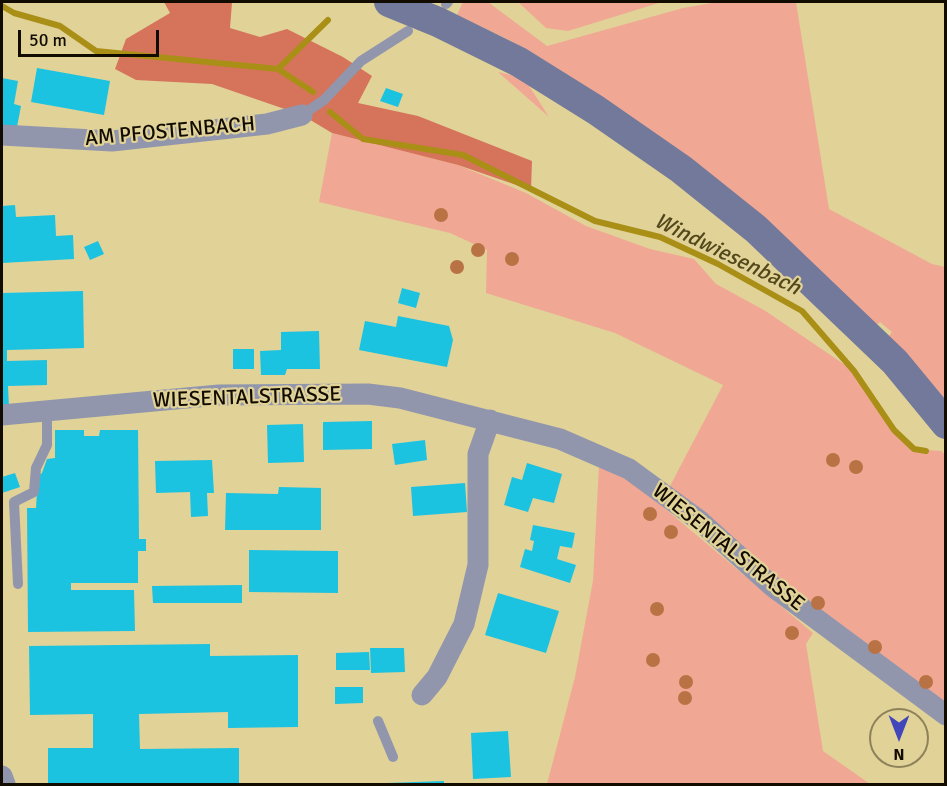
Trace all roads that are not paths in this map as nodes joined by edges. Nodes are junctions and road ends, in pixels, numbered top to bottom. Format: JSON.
{"nodes":[{"id":1,"x":389,"y":2,"type":"edge"},
{"id":2,"x":408,"y":31,"type":"dead end"},
{"id":3,"x":302,"y":115,"type":"joint"},
{"id":4,"x":2,"y":135,"type":"edge"},
{"id":5,"x":47,"y":411,"type":"junction"},
{"id":6,"x":2,"y":415,"type":"edge"},
{"id":7,"x":490,"y":420,"type":"junction"},
{"id":8,"x":945,"y":424,"type":"edge"},
{"id":9,"x":18,"y":584,"type":"dead end"},
{"id":10,"x":422,"y":695,"type":"dead end"},
{"id":11,"x":945,"y":715,"type":"edge"},
{"id":12,"x":378,"y":721,"type":"dead end"},
{"id":13,"x":393,"y":757,"type":"dead end"},
{"id":14,"x":2,"y":776,"type":"edge"},
{"id":15,"x":5,"y":784,"type":"edge"}],
"edges":[{"from":1,"to":8,"type":"main road"},
{"from":2,"to":3,"type":"lane"},
{"from":3,"to":4,"type":"street","name":"AM PFOSTENBACH"},
{"from":5,"to":6,"type":"street","name":"WIESENTALSTRASSE"},
{"from":5,"to":7,"type":"street","name":"WIESENTALSTRASSE"},
{"from":5,"to":9,"type":"lane"},
{"from":7,"to":10,"type":"street"},
{"from":7,"to":11,"type":"street","name":"WIESENTALSTRASSE"},
{"from":12,"to":13,"type":"lane"},
{"from":14,"to":15,"type":"street"}]}
